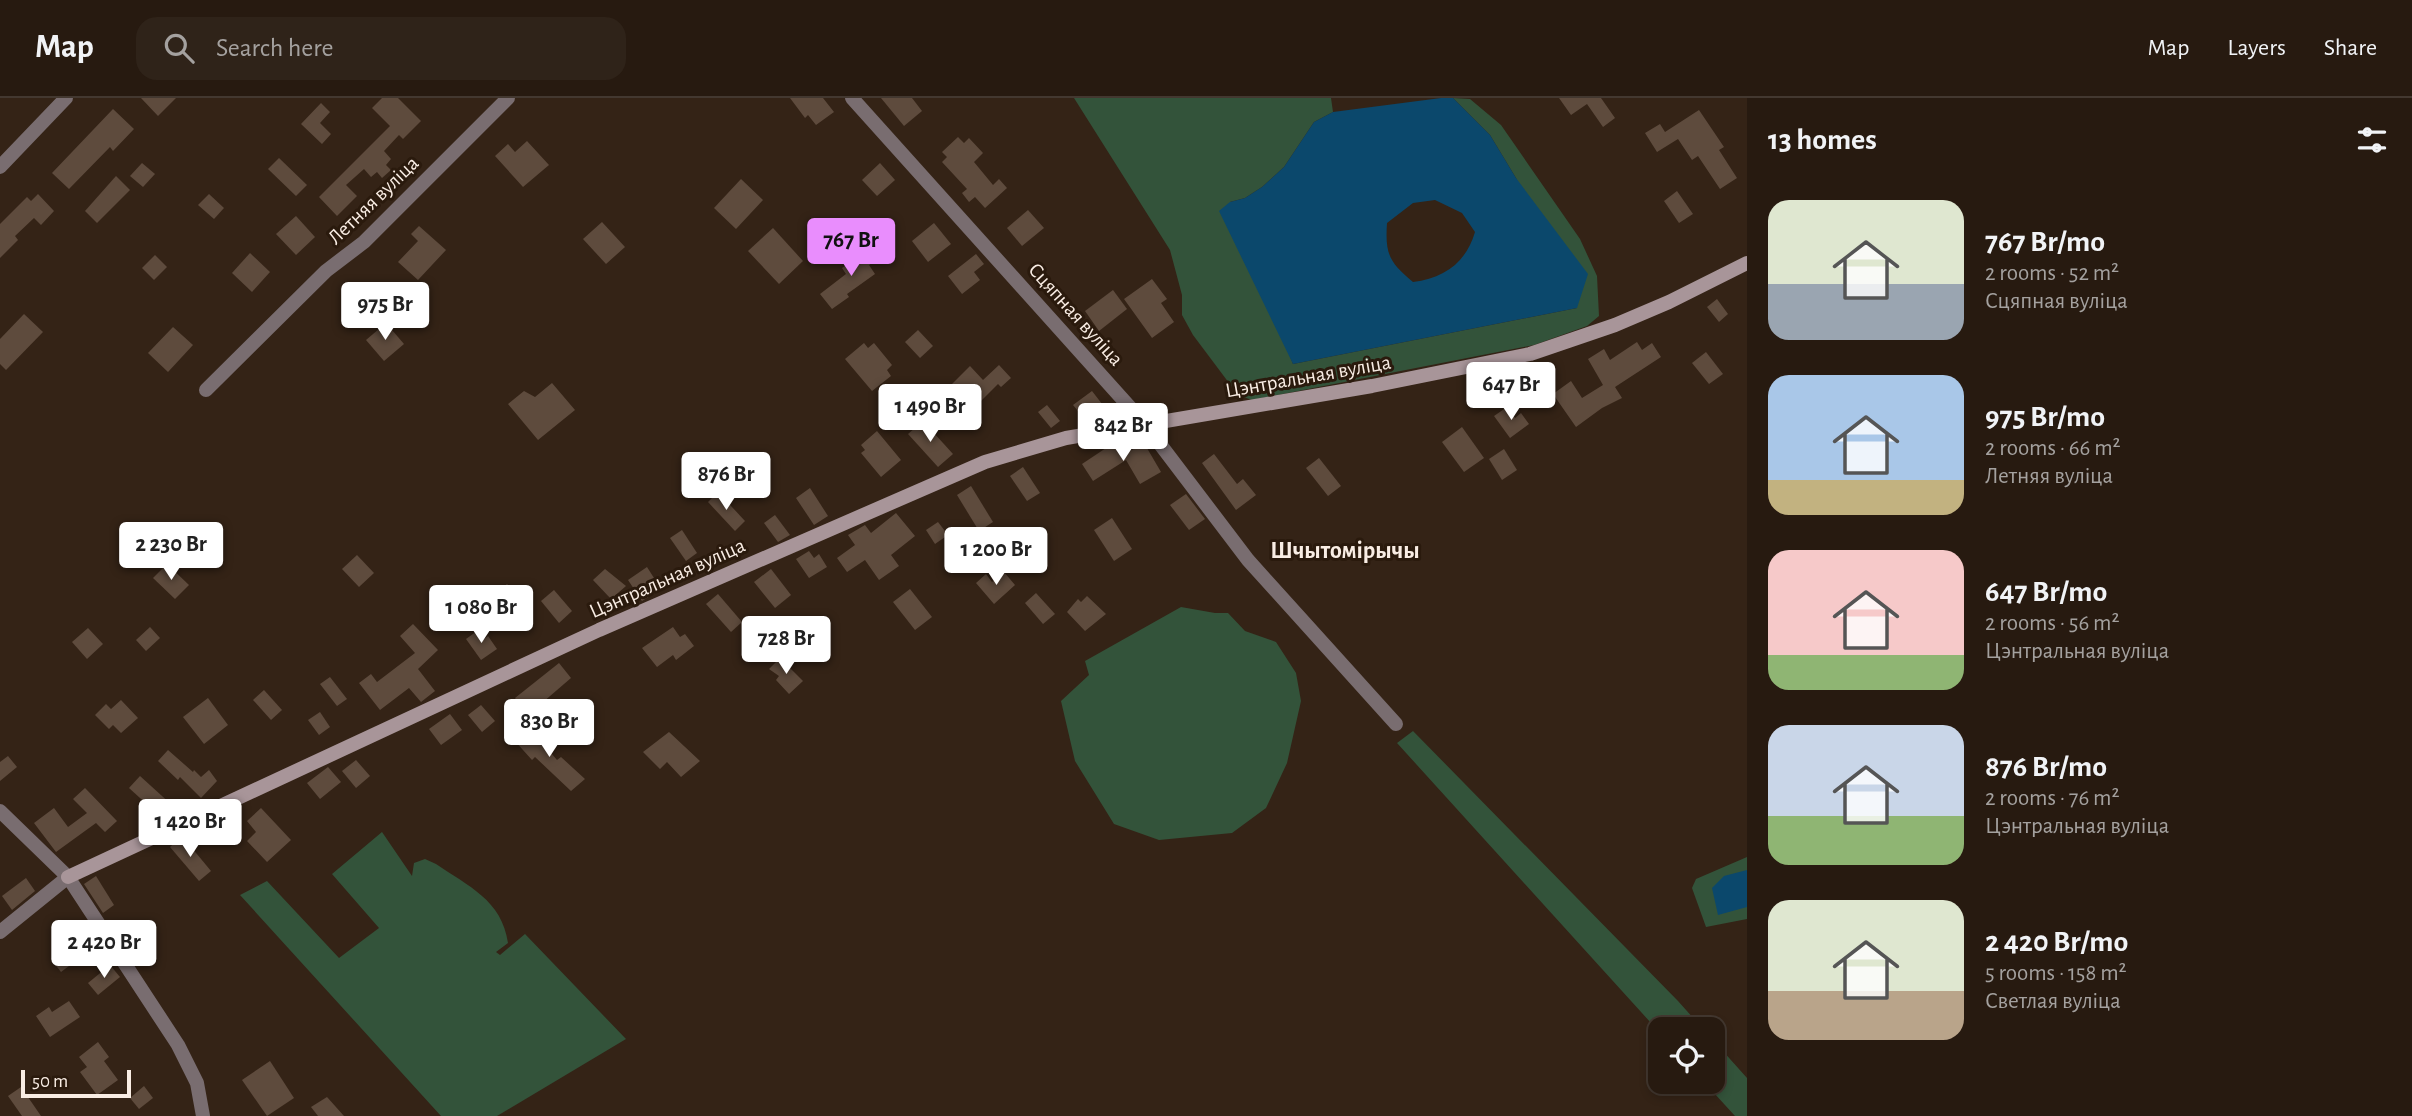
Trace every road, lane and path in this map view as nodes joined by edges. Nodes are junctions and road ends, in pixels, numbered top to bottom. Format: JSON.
{"nodes":[{"id":1,"x":66,"y":98,"type":"edge"},
{"id":2,"x":508,"y":98,"type":"edge"},
{"id":3,"x":852,"y":98,"type":"edge"},
{"id":4,"x":0,"y":167,"type":"edge"},
{"id":5,"x":1747,"y":262,"type":"edge"},
{"id":6,"x":206,"y":390,"type":"dead end"},
{"id":7,"x":1144,"y":423,"type":"junction"},
{"id":8,"x":1396,"y":724,"type":"dead end"},
{"id":9,"x":0,"y":811,"type":"edge"},
{"id":10,"x":68,"y":877,"type":"junction"},
{"id":11,"x":0,"y":932,"type":"edge"},
{"id":12,"x":203,"y":1116,"type":"edge"}],
"edges":[{"from":1,"to":4,"type":"street"},
{"from":2,"to":6,"type":"street","name":"Летняя вуліца"},
{"from":3,"to":7,"type":"street","name":"Сцяпная вуліца"},
{"from":5,"to":7,"type":"street","name":"Цэнтральная вуліца"},
{"from":7,"to":8,"type":"street","name":"Сцяпная вуліца"},
{"from":7,"to":10,"type":"street","name":"Цэнтральная вуліца"},
{"from":9,"to":10,"type":"street"},
{"from":10,"to":11,"type":"street"},
{"from":10,"to":12,"type":"street"}]}
